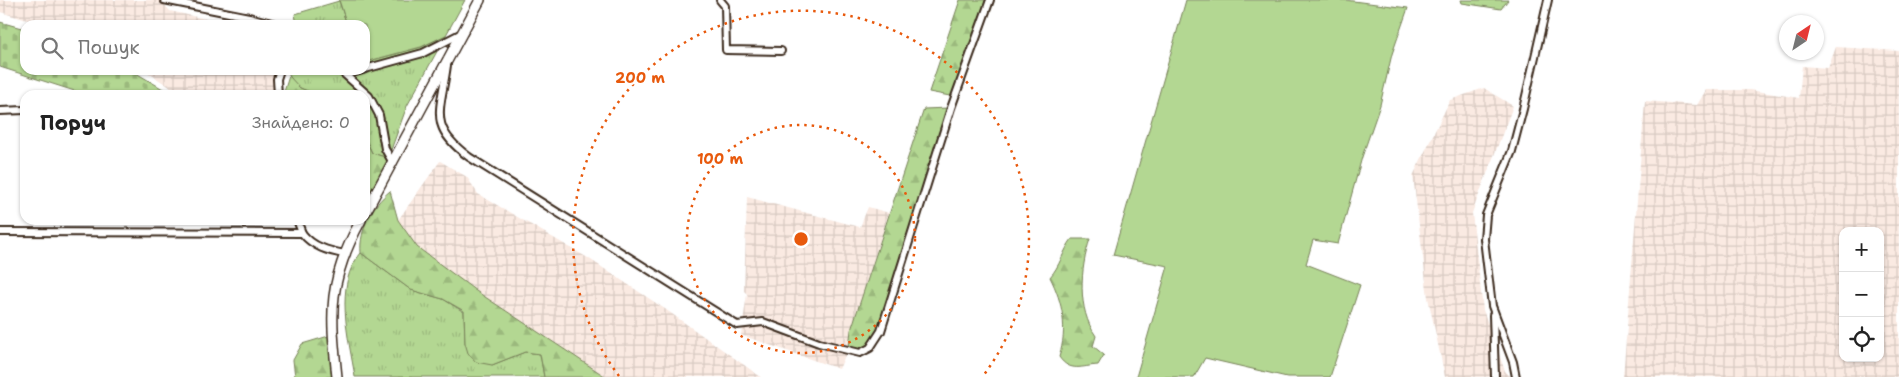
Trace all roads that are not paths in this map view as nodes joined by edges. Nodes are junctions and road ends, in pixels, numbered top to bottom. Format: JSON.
{"nodes":[{"id":1,"x":164,"y":0,"type":"edge"},
{"id":2,"x":480,"y":0,"type":"edge"},
{"id":3,"x":720,"y":0,"type":"edge"},
{"id":4,"x":990,"y":0,"type":"edge"},
{"id":5,"x":1548,"y":0,"type":"edge"},
{"id":6,"x":262,"y":20,"type":"edge"},
{"id":7,"x":464,"y":32,"type":"junction"},
{"id":8,"x":781,"y":51,"type":"dead end"},
{"id":9,"x":448,"y":62,"type":"junction"},
{"id":10,"x":370,"y":68,"type":"edge"},
{"id":11,"x":278,"y":75,"type":"edge"},
{"id":12,"x":345,"y":75,"type":"edge"},
{"id":13,"x":278,"y":90,"type":"edge"},
{"id":14,"x":362,"y":90,"type":"edge"},
{"id":15,"x":370,"y":98,"type":"edge"},
{"id":16,"x":20,"y":110,"type":"edge"},
{"id":17,"x":0,"y":111,"type":"edge"},
{"id":18,"x":393,"y":163,"type":"junction"},
{"id":19,"x":370,"y":204,"type":"edge"},
{"id":20,"x":299,"y":225,"type":"edge"},
{"id":21,"x":359,"y":225,"type":"edge"},
{"id":22,"x":0,"y":232,"type":"edge"},
{"id":23,"x":302,"y":233,"type":"junction"},
{"id":24,"x":345,"y":254,"type":"junction"},
{"id":25,"x":1492,"y":306,"type":"junction"},
{"id":26,"x":337,"y":377,"type":"edge"},
{"id":27,"x":1495,"y":377,"type":"edge"},
{"id":28,"x":1516,"y":377,"type":"edge"}],
"edges":[{"from":1,"to":6,"type":"street"},
{"from":2,"to":7,"type":"street"},
{"from":3,"to":8,"type":"street"},
{"from":4,"to":9,"type":"street"},
{"from":5,"to":25,"type":"street"},
{"from":7,"to":9,"type":"street"},
{"from":7,"to":10,"type":"street"},
{"from":9,"to":18,"type":"street"},
{"from":11,"to":13,"type":"street"},
{"from":12,"to":14,"type":"street"},
{"from":15,"to":18,"type":"street"},
{"from":16,"to":17,"type":"street"},
{"from":18,"to":19,"type":"street"},
{"from":20,"to":23,"type":"street"},
{"from":21,"to":24,"type":"street"},
{"from":22,"to":23,"type":"street"},
{"from":23,"to":24,"type":"street"},
{"from":24,"to":26,"type":"street"},
{"from":25,"to":27,"type":"street"},
{"from":25,"to":28,"type":"street"}]}
